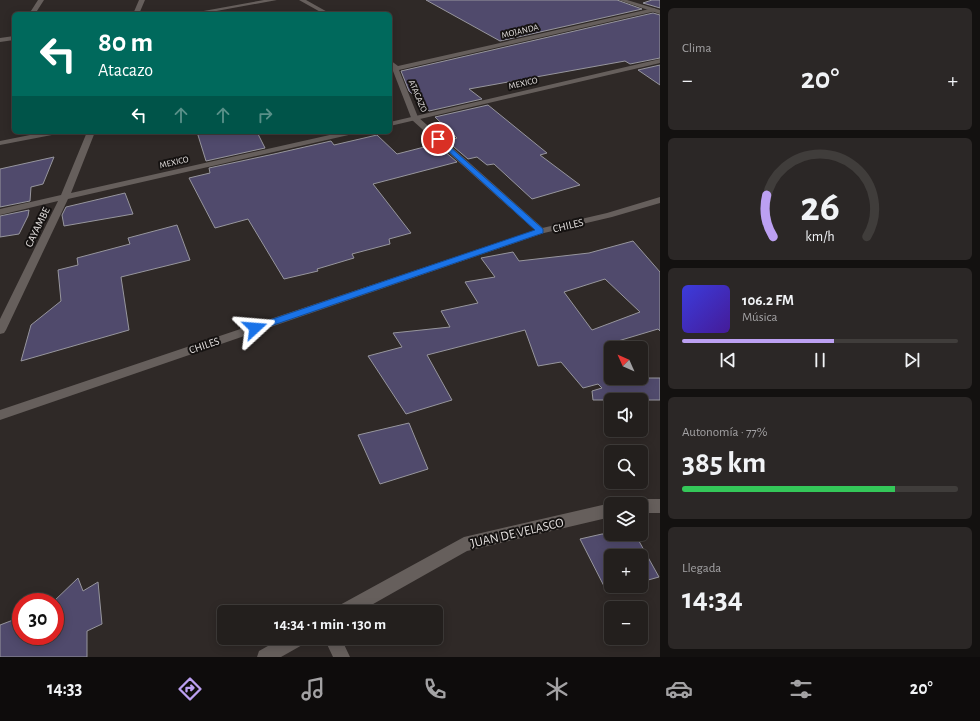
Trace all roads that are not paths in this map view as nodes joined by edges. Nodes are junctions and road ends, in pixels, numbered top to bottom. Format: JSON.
{"nodes":[{"id":1,"x":41,"y":0,"type":"edge"},
{"id":2,"x":142,"y":0,"type":"edge"},
{"id":3,"x":274,"y":0,"type":"edge"},
{"id":4,"x":302,"y":0,"type":"edge"},
{"id":5,"x":622,"y":0,"type":"edge"},
{"id":6,"x":657,"y":11,"type":"edge"},
{"id":7,"x":33,"y":12,"type":"edge"},
{"id":8,"x":137,"y":12,"type":"edge"},
{"id":9,"x":202,"y":12,"type":"edge"},
{"id":10,"x":324,"y":12,"type":"edge"},
{"id":11,"x":12,"y":38,"type":"edge"},
{"id":12,"x":0,"y":40,"type":"edge"},
{"id":13,"x":660,"y":61,"type":"edge"},
{"id":14,"x":393,"y":70,"type":"edge"},
{"id":15,"x":415,"y":118,"type":"junction"},
{"id":16,"x":392,"y":124,"type":"edge"},
{"id":17,"x":47,"y":134,"type":"edge"},
{"id":18,"x":90,"y":134,"type":"edge"},
{"id":19,"x":344,"y":134,"type":"edge"},
{"id":20,"x":0,"y":143,"type":"edge"},
{"id":21,"x":65,"y":197,"type":"junction"},
{"id":22,"x":660,"y":200,"type":"edge"},
{"id":23,"x":0,"y":212,"type":"edge"},
{"id":24,"x":541,"y":231,"type":"junction"},
{"id":25,"x":0,"y":330,"type":"edge"},
{"id":26,"x":0,"y":414,"type":"edge"},
{"id":27,"x":648,"y":506,"type":"edge"},
{"id":28,"x":660,"y":506,"type":"edge"},
{"id":29,"x":604,"y":512,"type":"edge"},
{"id":30,"x":356,"y":605,"type":"edge"},
{"id":31,"x":286,"y":645,"type":"edge"},
{"id":32,"x":336,"y":645,"type":"edge"},
{"id":33,"x":265,"y":657,"type":"edge"},
{"id":34,"x":342,"y":657,"type":"edge"}],
"edges":[{"from":1,"to":7,"type":"street"},
{"from":2,"to":8,"type":"street"},
{"from":3,"to":9,"type":"street"},
{"from":4,"to":10,"type":"street"},
{"from":5,"to":6,"type":"street"},
{"from":6,"to":14,"type":"street","name":"MOJANDA"},
{"from":11,"to":12,"type":"street"},
{"from":13,"to":15,"type":"street","name":"MEXICO"},
{"from":14,"to":15,"type":"street","name":"ATACAZO"},
{"from":15,"to":16,"type":"street","name":"MEXICO"},
{"from":15,"to":24,"type":"street","name":"ATACAZO"},
{"from":17,"to":20,"type":"street"},
{"from":18,"to":21,"type":"street","name":"CAYAMBE"},
{"from":19,"to":21,"type":"street","name":"MEXICO"},
{"from":21,"to":23,"type":"street","name":"MEXICO"},
{"from":21,"to":25,"type":"street","name":"CAYAMBE"},
{"from":22,"to":24,"type":"street","name":"CHILES"},
{"from":24,"to":26,"type":"street","name":"CHILES"},
{"from":27,"to":28,"type":"street"},
{"from":29,"to":30,"type":"street","name":"JUAN DE VELASCO"},
{"from":31,"to":33,"type":"street"},
{"from":32,"to":34,"type":"street"}]}
